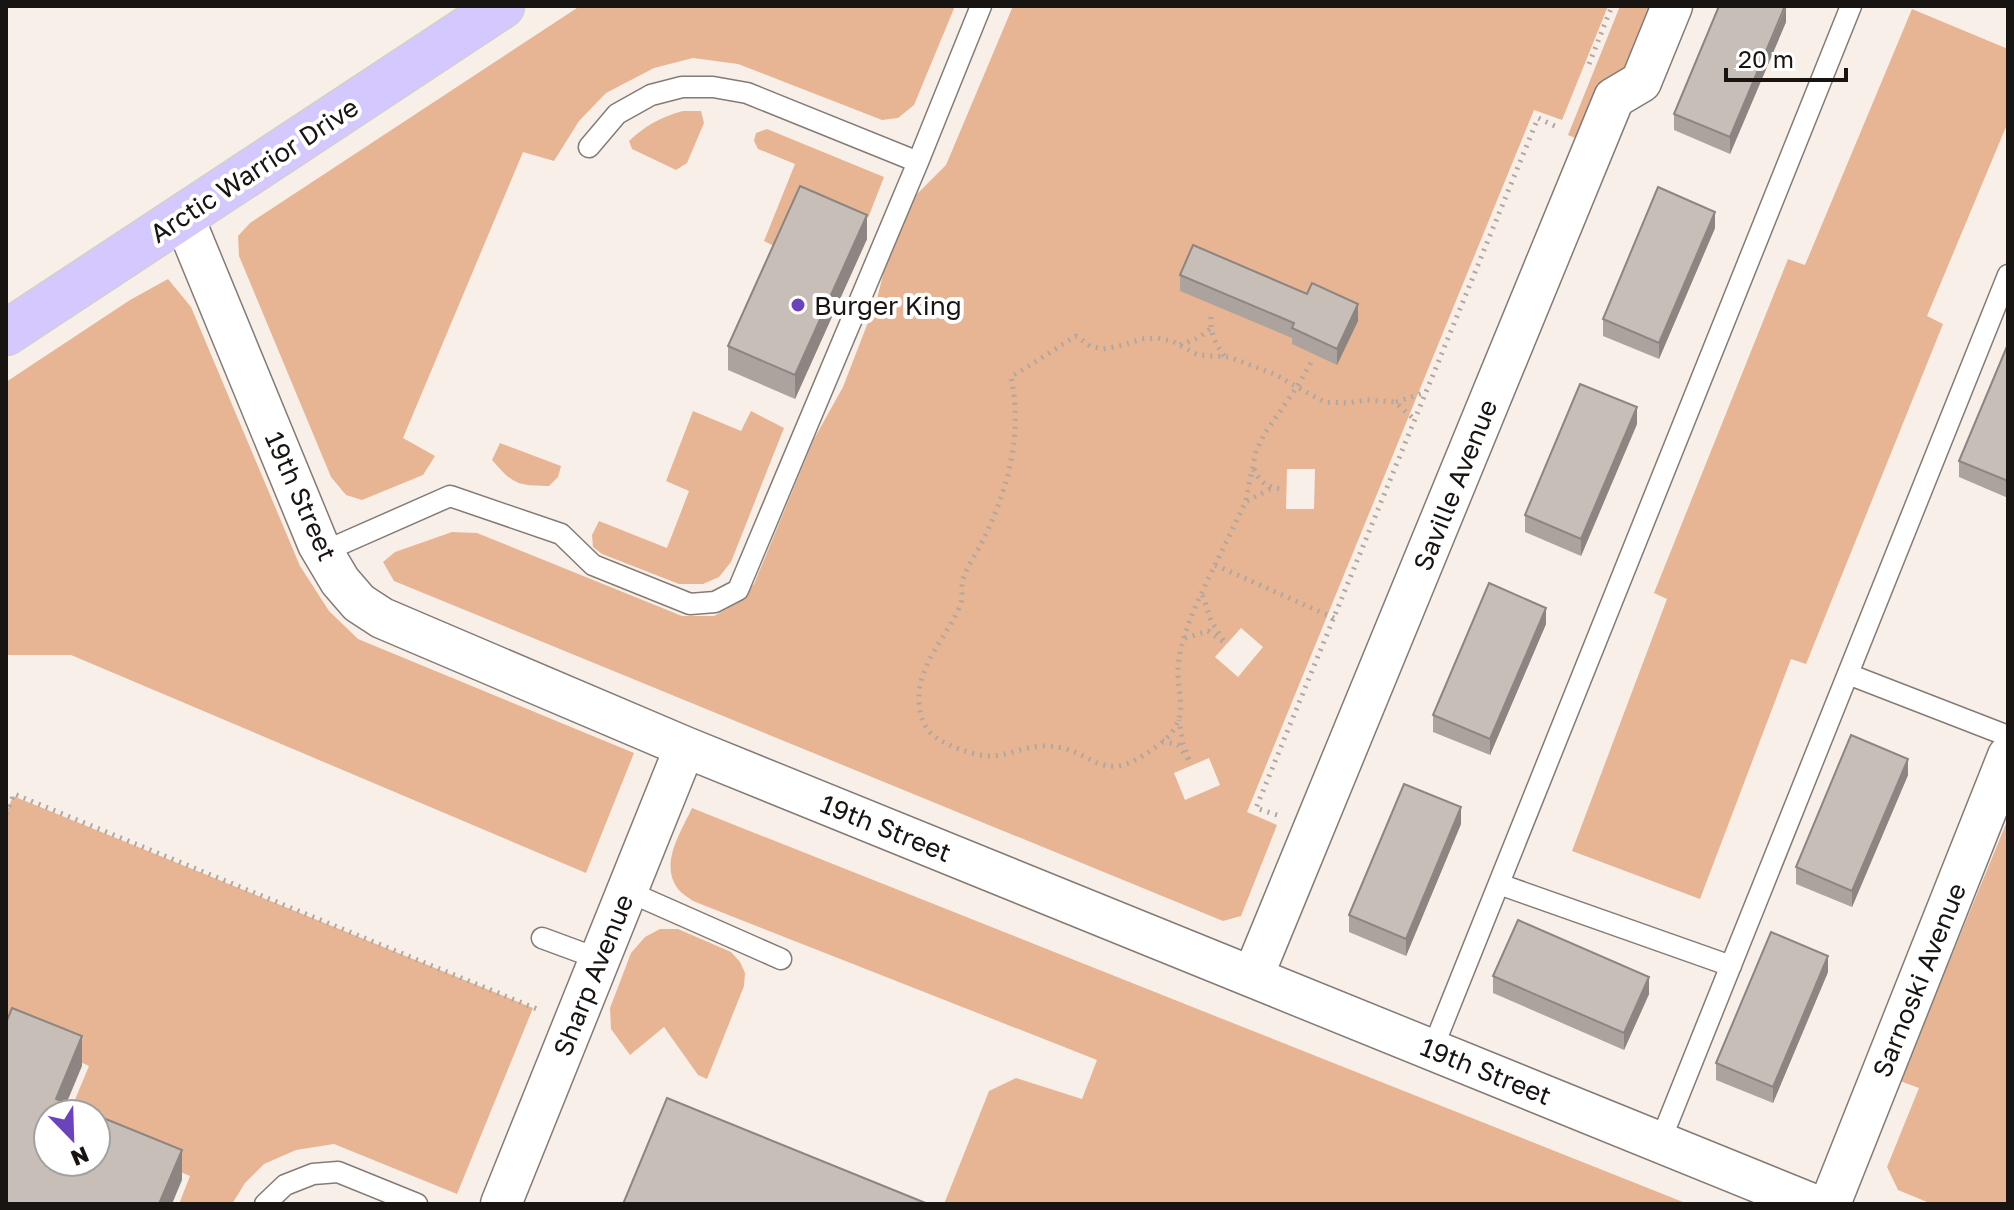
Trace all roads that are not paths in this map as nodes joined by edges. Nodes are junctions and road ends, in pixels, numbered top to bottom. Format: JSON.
{"nodes":[{"id":1,"x":502,"y":6,"type":"edge"},
{"id":2,"x":981,"y":6,"type":"edge"},
{"id":3,"x":1672,"y":6,"type":"edge"},
{"id":4,"x":1851,"y":6,"type":"edge"},
{"id":5,"x":589,"y":147,"type":"dead end"},
{"id":6,"x":918,"y":162,"type":"junction"},
{"id":7,"x":183,"y":216,"type":"junction"},
{"id":8,"x":2008,"y":275,"type":"edge"},
{"id":9,"x":6,"y":333,"type":"edge"},
{"id":10,"x":323,"y":552,"type":"junction"},
{"id":11,"x":1848,"y":674,"type":"junction"},
{"id":12,"x":2008,"y":736,"type":"edge"},
{"id":13,"x":685,"y":747,"type":"junction"},
{"id":14,"x":2008,"y":756,"type":"edge"},
{"id":15,"x":1499,"y":884,"type":"junction"},
{"id":16,"x":627,"y":891,"type":"junction"},
{"id":17,"x":542,"y":938,"type":"dead end"},
{"id":18,"x":581,"y":953,"type":"junction"},
{"id":19,"x":781,"y":959,"type":"dead end"},
{"id":20,"x":1731,"y":966,"type":"junction"},
{"id":21,"x":1253,"y":976,"type":"junction"},
{"id":22,"x":1432,"y":1050,"type":"junction"},
{"id":23,"x":1660,"y":1142,"type":"junction"},
{"id":24,"x":265,"y":1204,"type":"edge"},
{"id":25,"x":417,"y":1204,"type":"edge"},
{"id":26,"x":501,"y":1204,"type":"edge"},
{"id":27,"x":1812,"y":1204,"type":"edge"},
{"id":28,"x":1830,"y":1204,"type":"edge"}],
"edges":[{"from":1,"to":7,"type":"main road","name":"Arctic Warrior Drive"},
{"from":2,"to":6,"type":"lane"},
{"from":3,"to":21,"type":"street","name":"Saville Avenue"},
{"from":4,"to":15,"type":"lane"},
{"from":5,"to":6,"type":"lane"},
{"from":6,"to":10,"type":"lane"},
{"from":7,"to":9,"type":"main road","name":"Arctic Warrior Drive"},
{"from":7,"to":10,"type":"street","name":"19th Street"},
{"from":8,"to":11,"type":"lane"},
{"from":10,"to":13,"type":"street","name":"19th Street"},
{"from":11,"to":12,"type":"lane"},
{"from":11,"to":20,"type":"lane"},
{"from":13,"to":16,"type":"street","name":"Sharp Avenue"},
{"from":13,"to":21,"type":"street","name":"19th Street"},
{"from":14,"to":28,"type":"street","name":"Sarnoski Avenue"},
{"from":15,"to":20,"type":"lane"},
{"from":15,"to":22,"type":"lane"},
{"from":16,"to":18,"type":"street","name":"Sharp Avenue"},
{"from":16,"to":19,"type":"lane"},
{"from":17,"to":18,"type":"lane"},
{"from":18,"to":26,"type":"street","name":"Sharp Avenue"},
{"from":20,"to":23,"type":"lane"},
{"from":21,"to":22,"type":"street","name":"19th Street"},
{"from":22,"to":23,"type":"street","name":"19th Street"},
{"from":23,"to":27,"type":"street","name":"19th Street"},
{"from":24,"to":25,"type":"lane"}]}
